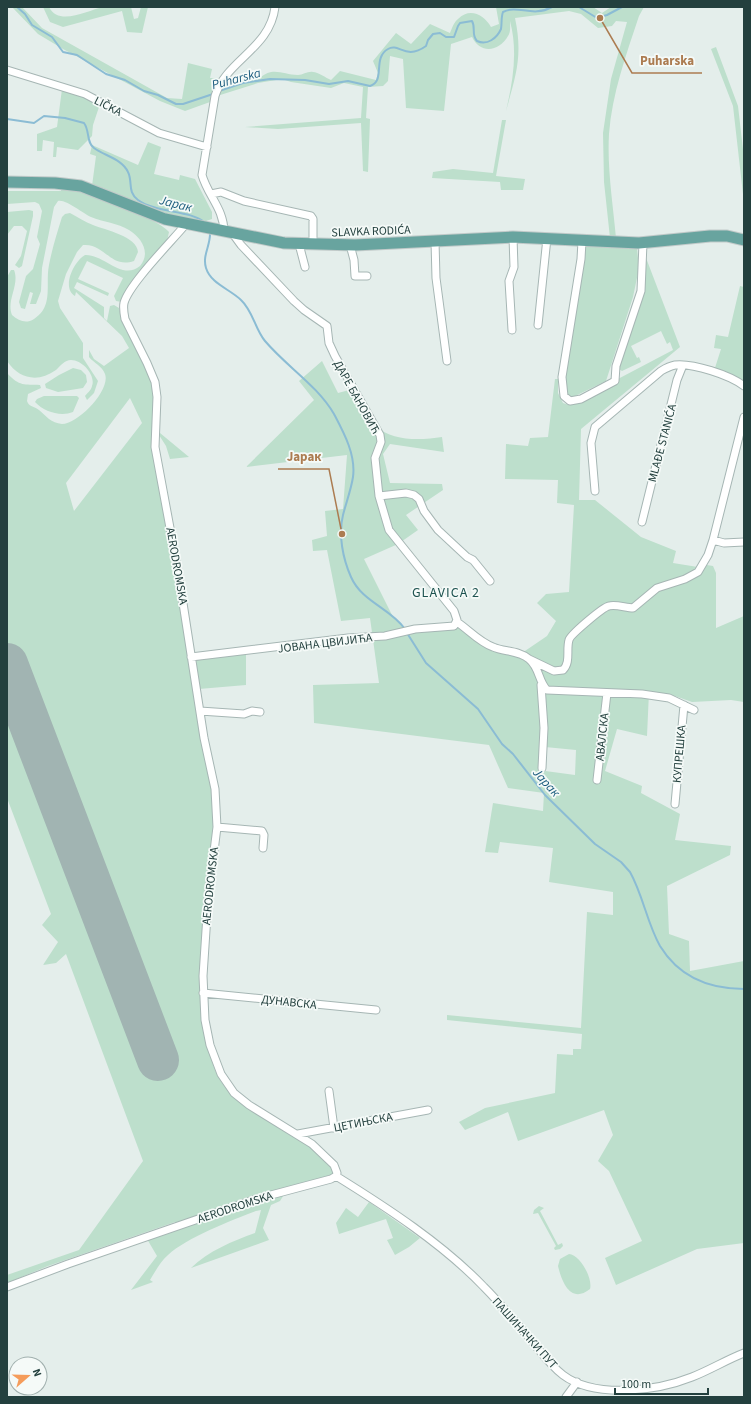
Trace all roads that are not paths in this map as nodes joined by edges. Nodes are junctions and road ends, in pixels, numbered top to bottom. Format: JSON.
{"nodes":[{"id":1,"x":274,"y":7,"type":"edge"},
{"id":2,"x":7,"y":70,"type":"edge"},
{"id":3,"x":207,"y":147,"type":"junction"},
{"id":4,"x":7,"y":182,"type":"edge"},
{"id":5,"x":211,"y":194,"type":"junction"},
{"id":6,"x":186,"y":224,"type":"junction"},
{"id":7,"x":229,"y":233,"type":"junction"},
{"id":8,"x":513,"y":238,"type":"junction"},
{"id":9,"x":547,"y":238,"type":"junction"},
{"id":10,"x":744,"y":240,"type":"edge"},
{"id":11,"x":435,"y":241,"type":"junction"},
{"id":12,"x":582,"y":241,"type":"junction"},
{"id":13,"x":643,"y":243,"type":"junction"},
{"id":14,"x":299,"y":244,"type":"junction"},
{"id":15,"x":313,"y":245,"type":"junction"},
{"id":16,"x":350,"y":245,"type":"junction"},
{"id":17,"x":305,"y":267,"type":"dead end"},
{"id":18,"x":366,"y":276,"type":"dead end"},
{"id":19,"x":538,"y":325,"type":"dead end"},
{"id":20,"x":512,"y":330,"type":"dead end"},
{"id":21,"x":447,"y":361,"type":"dead end"},
{"id":22,"x":683,"y":365,"type":"junction"},
{"id":23,"x":744,"y":386,"type":"edge"},
{"id":24,"x":744,"y":417,"type":"edge"},
{"id":25,"x":595,"y":491,"type":"dead end"},
{"id":26,"x":379,"y":496,"type":"junction"},
{"id":27,"x":642,"y":522,"type":"dead end"},
{"id":28,"x":713,"y":540,"type":"junction"},
{"id":29,"x":744,"y":542,"type":"edge"},
{"id":30,"x":490,"y":581,"type":"dead end"},
{"id":31,"x":457,"y":622,"type":"junction"},
{"id":32,"x":191,"y":657,"type":"junction"},
{"id":33,"x":529,"y":659,"type":"junction"},
{"id":34,"x":541,"y":685,"type":"junction"},
{"id":35,"x":607,"y":693,"type":"junction"},
{"id":36,"x":684,"y":705,"type":"junction"},
{"id":37,"x":694,"y":710,"type":"dead end"},
{"id":38,"x":200,"y":711,"type":"junction"},
{"id":39,"x":260,"y":712,"type":"dead end"},
{"id":40,"x":542,"y":768,"type":"dead end"},
{"id":41,"x":597,"y":780,"type":"dead end"},
{"id":42,"x":675,"y":804,"type":"dead end"},
{"id":43,"x":217,"y":827,"type":"junction"},
{"id":44,"x":263,"y":848,"type":"dead end"},
{"id":45,"x":203,"y":993,"type":"junction"},
{"id":46,"x":376,"y":1010,"type":"dead end"},
{"id":47,"x":330,"y":1091,"type":"dead end"},
{"id":48,"x":428,"y":1110,"type":"dead end"},
{"id":49,"x":334,"y":1128,"type":"junction"},
{"id":50,"x":298,"y":1134,"type":"junction"},
{"id":51,"x":336,"y":1176,"type":"junction"},
{"id":52,"x":7,"y":1287,"type":"edge"},
{"id":53,"x":744,"y":1353,"type":"edge"},
{"id":54,"x":577,"y":1382,"type":"junction"},
{"id":55,"x":566,"y":1397,"type":"edge"}],
"edges":[{"from":1,"to":3,"type":"street"},
{"from":2,"to":3,"type":"street","name":"LIČKA"},
{"from":3,"to":5,"type":"street"},
{"from":4,"to":6,"type":"main road","name":"SLAVKA RODIĆA"},
{"from":5,"to":7,"type":"street"},
{"from":5,"to":15,"type":"street"},
{"from":6,"to":7,"type":"main road","name":"SLAVKA RODIĆA"},
{"from":6,"to":32,"type":"street","name":"AERODROMSKA"},
{"from":7,"to":14,"type":"main road","name":"SLAVKA RODIĆA"},
{"from":7,"to":26,"type":"street","name":"ДАРЕ БАНОВИЋ"},
{"from":8,"to":9,"type":"main road","name":"SLAVKA RODIĆA"},
{"from":8,"to":11,"type":"main road","name":"SLAVKA RODIĆA"},
{"from":8,"to":20,"type":"street"},
{"from":9,"to":12,"type":"main road","name":"SLAVKA RODIĆA"},
{"from":9,"to":19,"type":"street"},
{"from":10,"to":13,"type":"main road","name":"SLAVKA RODIĆA"},
{"from":11,"to":16,"type":"main road","name":"SLAVKA RODIĆA"},
{"from":11,"to":21,"type":"street"},
{"from":12,"to":13,"type":"main road","name":"SLAVKA RODIĆA"},
{"from":12,"to":13,"type":"street"},
{"from":14,"to":15,"type":"main road","name":"SLAVKA RODIĆA"},
{"from":14,"to":17,"type":"street"},
{"from":15,"to":16,"type":"main road","name":"SLAVKA RODIĆA"},
{"from":16,"to":18,"type":"street"},
{"from":22,"to":23,"type":"street"},
{"from":22,"to":25,"type":"street"},
{"from":22,"to":27,"type":"street","name":"MLAĐE STANIĆA"},
{"from":24,"to":28,"type":"street"},
{"from":26,"to":30,"type":"street"},
{"from":26,"to":31,"type":"street","name":"ДАРЕ БАНОВИЋ"},
{"from":28,"to":29,"type":"street"},
{"from":28,"to":33,"type":"street"},
{"from":31,"to":32,"type":"street","name":"ЈОВАНА ЦВИЈИЋА"},
{"from":31,"to":33,"type":"street"},
{"from":32,"to":38,"type":"street","name":"AERODROMSKA"},
{"from":33,"to":34,"type":"street"},
{"from":34,"to":35,"type":"street"},
{"from":34,"to":40,"type":"street"},
{"from":35,"to":36,"type":"street"},
{"from":35,"to":41,"type":"street","name":"АВАЛСКА"},
{"from":36,"to":37,"type":"street"},
{"from":36,"to":42,"type":"street","name":"КУПРЕШКА"},
{"from":38,"to":39,"type":"street"},
{"from":38,"to":43,"type":"street","name":"AERODROMSKA"},
{"from":43,"to":44,"type":"street"},
{"from":43,"to":45,"type":"street","name":"AERODROMSKA"},
{"from":45,"to":46,"type":"street","name":"ДУНАВСКА"},
{"from":45,"to":50,"type":"street","name":"AERODROMSKA"},
{"from":47,"to":49,"type":"street"},
{"from":48,"to":49,"type":"street","name":"ЦЕТИЊСКА"},
{"from":49,"to":50,"type":"street","name":"ЦЕТИЊСКА"},
{"from":50,"to":51,"type":"street","name":"AERODROMSKA"},
{"from":51,"to":52,"type":"street","name":"AERODROMSKA"},
{"from":51,"to":54,"type":"street","name":"ПАШИНАЧКИ ПУТ"},
{"from":53,"to":54,"type":"street","name":"ПАШИНАЧКИ ПУТ"},
{"from":54,"to":55,"type":"street"}]}
